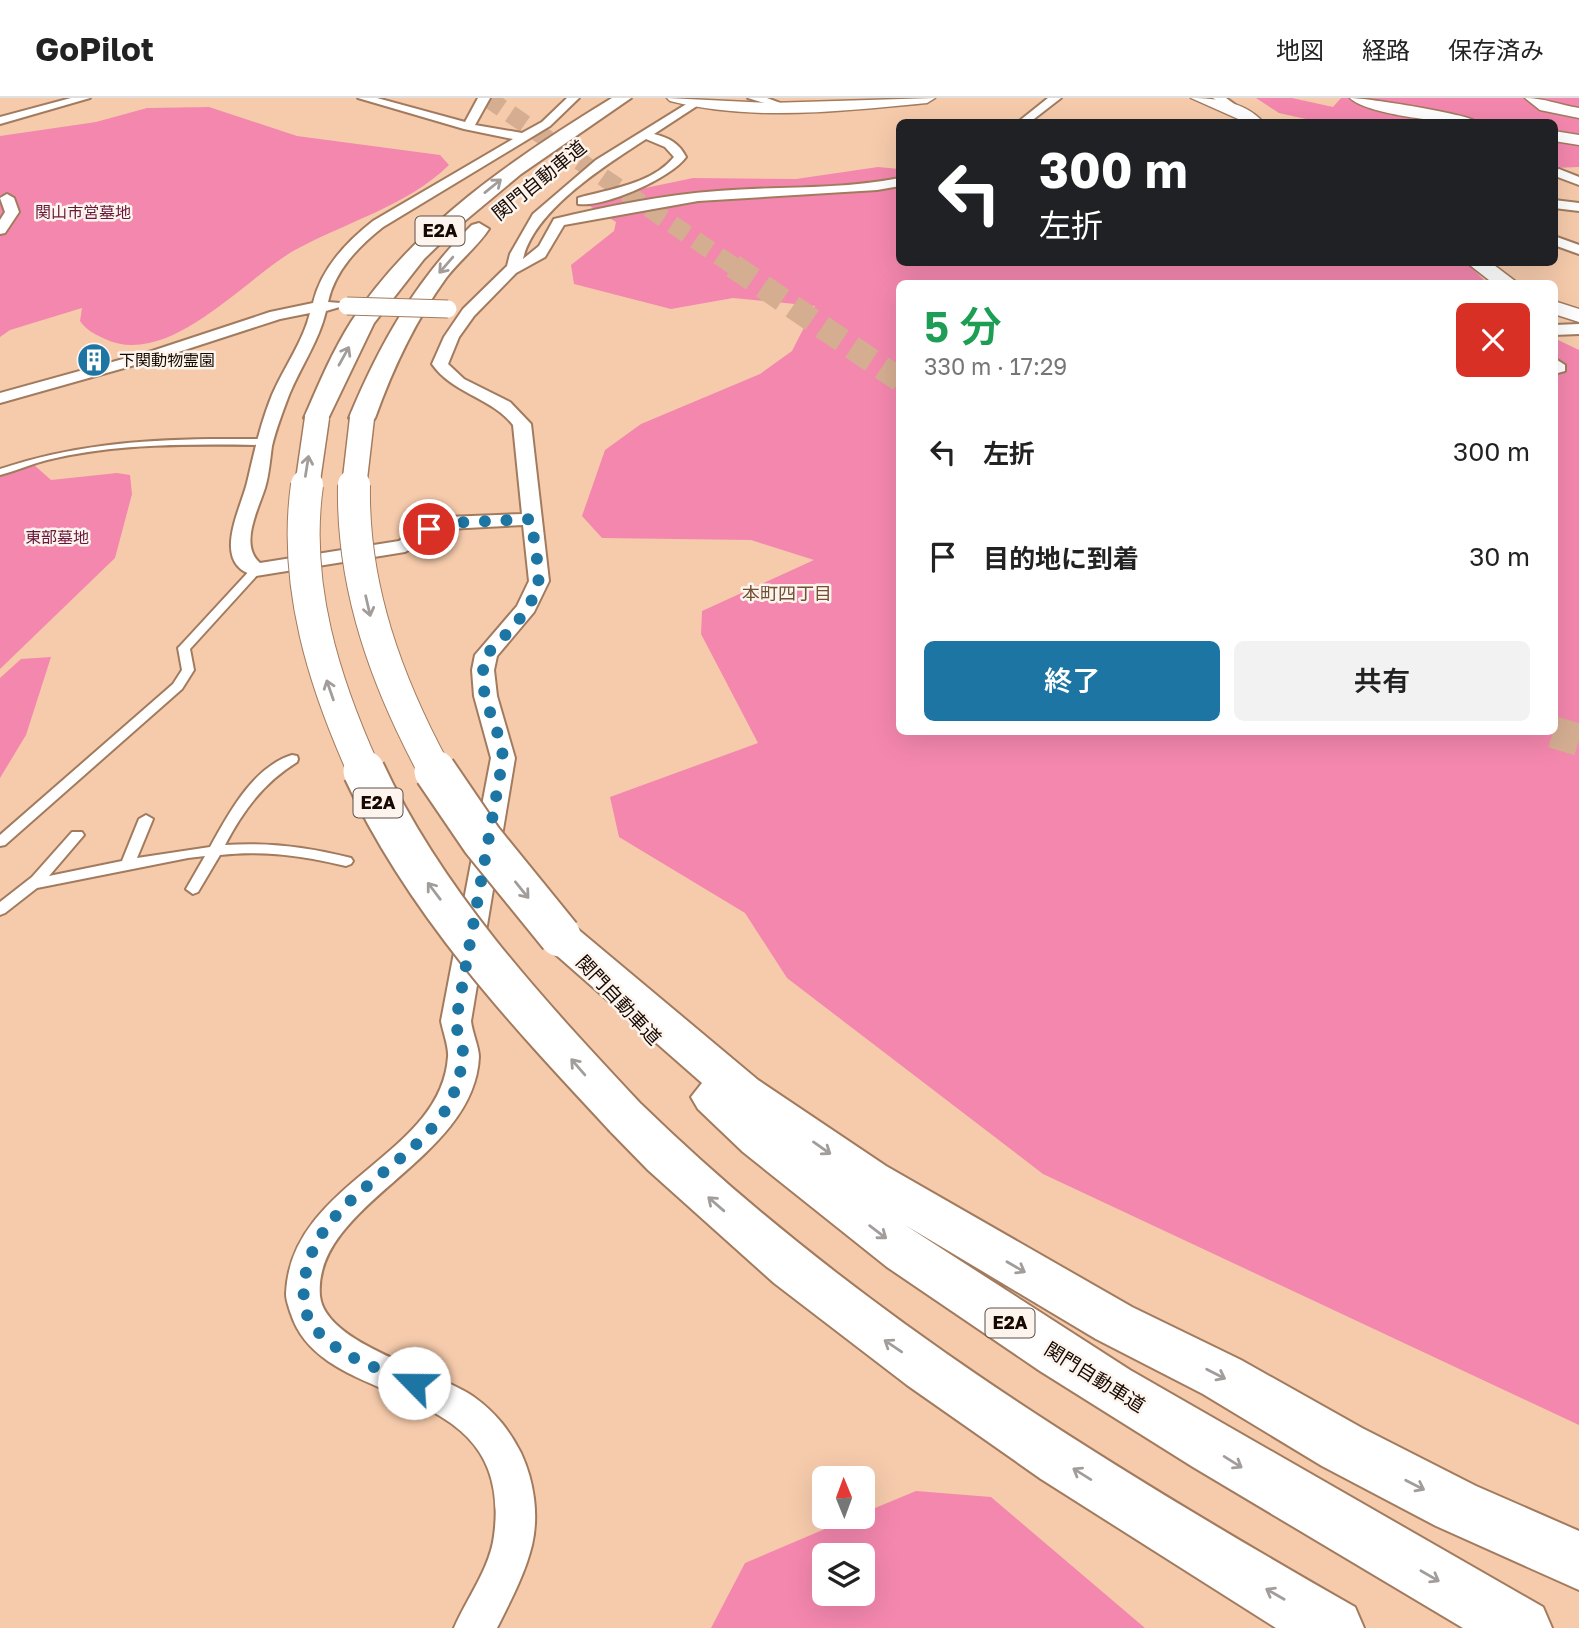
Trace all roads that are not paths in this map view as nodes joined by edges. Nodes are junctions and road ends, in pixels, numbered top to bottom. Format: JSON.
{"nodes":[{"id":1,"x":84,"y":98,"type":"edge"},
{"id":2,"x":364,"y":98,"type":"edge"},
{"id":3,"x":484,"y":98,"type":"edge"},
{"id":4,"x":573,"y":98,"type":"edge"},
{"id":5,"x":754,"y":98,"type":"edge"},
{"id":6,"x":927,"y":98,"type":"edge"},
{"id":7,"x":1055,"y":98,"type":"edge"},
{"id":8,"x":1199,"y":98,"type":"edge"},
{"id":9,"x":1219,"y":98,"type":"edge"},
{"id":10,"x":1358,"y":98,"type":"edge"},
{"id":11,"x":1533,"y":98,"type":"edge"},
{"id":12,"x":684,"y":99,"type":"edge"},
{"id":13,"x":631,"y":102,"type":"edge"},
{"id":14,"x":777,"y":104,"type":"dead end"},
{"id":15,"x":1238,"y":111,"type":"junction"},
{"id":16,"x":1579,"y":113,"type":"edge"},
{"id":17,"x":1027,"y":119,"type":"edge"},
{"id":18,"x":1250,"y":119,"type":"edge"},
{"id":19,"x":1450,"y":119,"type":"edge"},
{"id":20,"x":0,"y":121,"type":"edge"},
{"id":21,"x":468,"y":127,"type":"junction"},
{"id":22,"x":643,"y":135,"type":"junction"},
{"id":23,"x":525,"y":137,"type":"junction"},
{"id":24,"x":1558,"y":137,"type":"edge"},
{"id":25,"x":1579,"y":140,"type":"edge"},
{"id":26,"x":1559,"y":173,"type":"dead end"},
{"id":27,"x":1579,"y":181,"type":"edge"},
{"id":28,"x":896,"y":183,"type":"edge"},
{"id":29,"x":517,"y":194,"type":"dead end"},
{"id":30,"x":7,"y":198,"type":"dead end"},
{"id":31,"x":1558,"y":204,"type":"edge"},
{"id":32,"x":554,"y":206,"type":"junction"},
{"id":33,"x":1579,"y":206,"type":"edge"},
{"id":34,"x":490,"y":218,"type":"dead end"},
{"id":35,"x":0,"y":230,"type":"edge"},
{"id":36,"x":1558,"y":242,"type":"edge"},
{"id":37,"x":1579,"y":250,"type":"edge"},
{"id":38,"x":1482,"y":266,"type":"edge"},
{"id":39,"x":514,"y":267,"type":"junction"},
{"id":40,"x":1503,"y":280,"type":"edge"},
{"id":41,"x":319,"y":306,"type":"junction"},
{"id":42,"x":1558,"y":308,"type":"edge"},
{"id":43,"x":470,"y":310,"type":"junction"},
{"id":44,"x":1579,"y":316,"type":"edge"},
{"id":45,"x":1558,"y":330,"type":"edge"},
{"id":46,"x":1579,"y":330,"type":"edge"},
{"id":47,"x":0,"y":398,"type":"edge"},
{"id":48,"x":264,"y":442,"type":"junction"},
{"id":49,"x":0,"y":472,"type":"edge"},
{"id":50,"x":531,"y":519,"type":"junction"},
{"id":51,"x":256,"y":570,"type":"junction"},
{"id":52,"x":292,"y":759,"type":"dead end"},
{"id":53,"x":146,"y":818,"type":"dead end"},
{"id":54,"x":77,"y":835,"type":"dead end"},
{"id":55,"x":0,"y":842,"type":"edge"},
{"id":56,"x":218,"y":849,"type":"junction"},
{"id":57,"x":346,"y":861,"type":"dead end"},
{"id":58,"x":127,"y":866,"type":"junction"},
{"id":59,"x":31,"y":884,"type":"junction"},
{"id":60,"x":193,"y":889,"type":"dead end"},
{"id":61,"x":0,"y":910,"type":"edge"},
{"id":62,"x":560,"y":936,"type":"junction"},
{"id":63,"x":1579,"y":1561,"type":"edge"},
{"id":64,"x":475,"y":1628,"type":"edge"},
{"id":65,"x":1334,"y":1628,"type":"edge"},
{"id":66,"x":1522,"y":1628,"type":"edge"}],
"edges":[{"from":1,"to":20,"type":"street"},
{"from":2,"to":21,"type":"street"},
{"from":3,"to":21,"type":"street"},
{"from":4,"to":23,"type":"street"},
{"from":5,"to":14,"type":"street"},
{"from":6,"to":12,"type":"street"},
{"from":7,"to":17,"type":"street"},
{"from":8,"to":15,"type":"street"},
{"from":9,"to":15,"type":"street"},
{"from":10,"to":19,"type":"street"},
{"from":11,"to":16,"type":"street"},
{"from":12,"to":22,"type":"street"},
{"from":13,"to":29,"type":"highway","name":"関門自動車道","number":"E2A"},
{"from":65,"to":13,"type":"highway","name":"関門自動車道","number":"E2A","one_way":true,"bridge":true},
{"from":15,"to":18,"type":"street"},
{"from":21,"to":23,"type":"street"},
{"from":22,"to":32,"type":"street"},
{"from":22,"to":32,"type":"street"},
{"from":23,"to":41,"type":"street"},
{"from":24,"to":25,"type":"street"},
{"from":26,"to":27,"type":"street"},
{"from":28,"to":39,"type":"street"},
{"from":30,"to":35,"type":"street"},
{"from":31,"to":33,"type":"street"},
{"from":32,"to":39,"type":"street"},
{"from":34,"to":62,"type":"highway","name":"関門自動車道","number":"E2A","one_way":true,"bridge":true},
{"from":36,"to":37,"type":"street"},
{"from":38,"to":40,"type":"street"},
{"from":39,"to":43,"type":"street"},
{"from":41,"to":43,"type":"street","bridge":true},
{"from":41,"to":47,"type":"street"},
{"from":41,"to":48,"type":"street"},
{"from":42,"to":44,"type":"street"},
{"from":43,"to":50,"type":"street"},
{"from":45,"to":46,"type":"street"},
{"from":48,"to":49,"type":"lane"},
{"from":48,"to":51,"type":"street"},
{"from":50,"to":51,"type":"street"},
{"from":50,"to":64,"type":"street"},
{"from":51,"to":55,"type":"lane"},
{"from":52,"to":56,"type":"lane"},
{"from":53,"to":58,"type":"lane"},
{"from":54,"to":59,"type":"lane"},
{"from":56,"to":57,"type":"lane"},
{"from":56,"to":58,"type":"lane"},
{"from":56,"to":60,"type":"lane"},
{"from":58,"to":59,"type":"lane"},
{"from":59,"to":61,"type":"lane"},
{"from":62,"to":63,"type":"highway","one_way":true},
{"from":62,"to":66,"type":"highway","name":"関門自動車道","number":"E2A","one_way":true}]}
